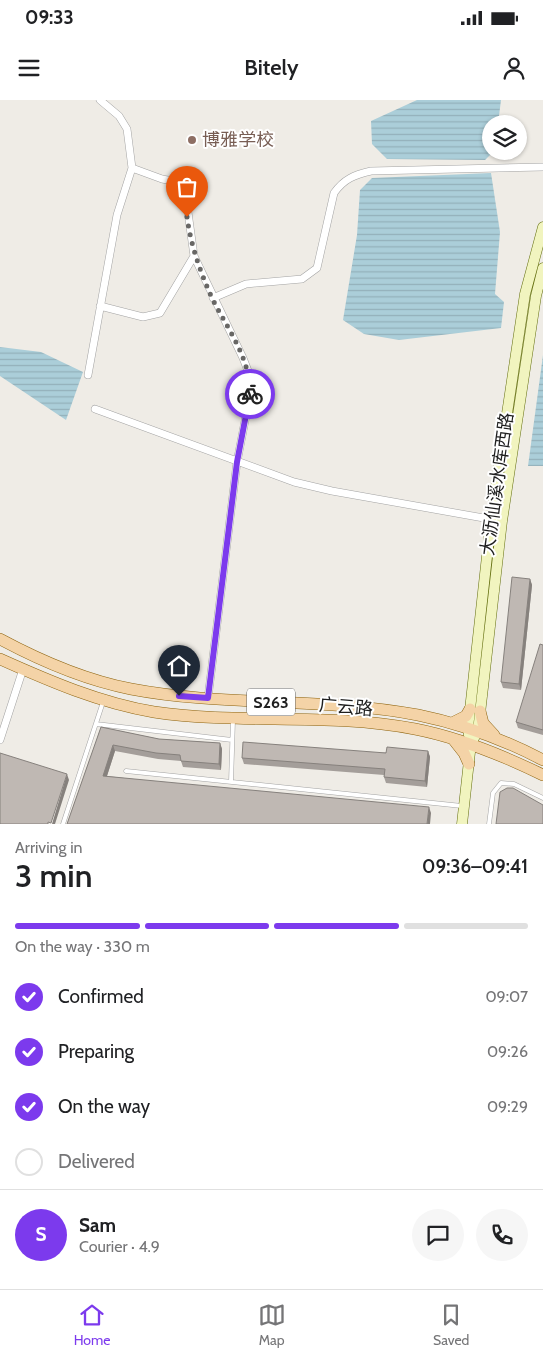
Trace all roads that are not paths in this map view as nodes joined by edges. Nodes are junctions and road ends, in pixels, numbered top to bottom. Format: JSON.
{"nodes":[{"id":1,"x":100,"y":100,"type":"edge"},
{"id":2,"x":543,"y":167,"type":"edge"},
{"id":3,"x":132,"y":168,"type":"junction"},
{"id":4,"x":543,"y":227,"type":"edge"},
{"id":5,"x":194,"y":256,"type":"junction"},
{"id":6,"x":543,"y":268,"type":"edge"},
{"id":7,"x":213,"y":298,"type":"junction"},
{"id":8,"x":100,"y":306,"type":"junction"},
{"id":9,"x":88,"y":375,"type":"dead end"},
{"id":10,"x":95,"y":408,"type":"dead end"},
{"id":11,"x":237,"y":462,"type":"junction"},
{"id":12,"x":491,"y":520,"type":"junction"},
{"id":13,"x":502,"y":521,"type":"junction"},
{"id":14,"x":0,"y":639,"type":"edge"},
{"id":15,"x":0,"y":659,"type":"edge"},
{"id":16,"x":23,"y":669,"type":"junction"},
{"id":17,"x":208,"y":698,"type":"junction"},
{"id":18,"x":104,"y":700,"type":"junction"},
{"id":19,"x":475,"y":710,"type":"junction"},
{"id":20,"x":233,"y":718,"type":"junction"},
{"id":21,"x":452,"y":723,"type":"junction"},
{"id":22,"x":96,"y":724,"type":"junction"},
{"id":23,"x":473,"y":729,"type":"junction"},
{"id":24,"x":452,"y":738,"type":"junction"},
{"id":25,"x":497,"y":738,"type":"junction"},
{"id":26,"x":0,"y":740,"type":"edge"},
{"id":27,"x":232,"y":740,"type":"junction"},
{"id":28,"x":471,"y":743,"type":"junction"},
{"id":29,"x":493,"y":751,"type":"junction"},
{"id":30,"x":543,"y":760,"type":"edge"},
{"id":31,"x":468,"y":764,"type":"junction"},
{"id":32,"x":126,"y":771,"type":"dead end"},
{"id":33,"x":543,"y":776,"type":"edge"},
{"id":34,"x":231,"y":782,"type":"junction"},
{"id":35,"x":543,"y":798,"type":"edge"},
{"id":36,"x":464,"y":806,"type":"junction"},
{"id":37,"x":63,"y":824,"type":"edge"},
{"id":38,"x":462,"y":824,"type":"edge"},
{"id":39,"x":489,"y":824,"type":"edge"}],
"edges":[{"from":1,"to":3,"type":"street"},
{"from":2,"to":7,"type":"street"},
{"from":3,"to":5,"type":"street"},
{"from":3,"to":8,"type":"street"},
{"from":4,"to":12,"type":"street","name":"大沥仙溪水库西路"},
{"from":5,"to":7,"type":"street"},
{"from":5,"to":8,"type":"street"},
{"from":6,"to":13,"type":"street"},
{"from":7,"to":11,"type":"street"},
{"from":8,"to":9,"type":"street"},
{"from":10,"to":11,"type":"street"},
{"from":11,"to":12,"type":"street"},
{"from":11,"to":17,"type":"street"},
{"from":12,"to":13,"type":"street"},
{"from":12,"to":19,"type":"street","name":"大沥仙溪水库西路"},
{"from":13,"to":19,"type":"street"},
{"from":14,"to":17,"type":"main road","name":"广云路","number":"S263"},
{"from":15,"to":16,"type":"main road","name":"广云路","number":"S263"},
{"from":16,"to":18,"type":"main road","name":"广云路","number":"S263"},
{"from":16,"to":26,"type":"street"},
{"from":17,"to":21,"type":"main road","name":"广云路","number":"S263"},
{"from":18,"to":20,"type":"main road","name":"广云路","number":"S263"},
{"from":18,"to":22,"type":"lane"},
{"from":19,"to":21,"type":"main road"},
{"from":19,"to":23,"type":"street"},
{"from":19,"to":25,"type":"main road"},
{"from":20,"to":24,"type":"main road","name":"广云路","number":"S263"},
{"from":20,"to":27,"type":"lane"},
{"from":21,"to":23,"type":"main road","name":"广云路","number":"S263"},
{"from":22,"to":27,"type":"lane"},
{"from":22,"to":37,"type":"lane"},
{"from":23,"to":25,"type":"main road","name":"广云路","number":"S263"},
{"from":23,"to":28,"type":"street"},
{"from":24,"to":28,"type":"main road","name":"广云路","number":"S263"},
{"from":24,"to":31,"type":"main road"},
{"from":25,"to":30,"type":"main road","name":"广云路","number":"S263"},
{"from":27,"to":34,"type":"lane"},
{"from":28,"to":29,"type":"main road","name":"广云路","number":"S263"},
{"from":28,"to":31,"type":"street"},
{"from":29,"to":31,"type":"main road"},
{"from":29,"to":33,"type":"main road","name":"广云路","number":"S263"},
{"from":31,"to":36,"type":"street"},
{"from":32,"to":34,"type":"lane"},
{"from":34,"to":36,"type":"lane"},
{"from":35,"to":39,"type":"lane"},
{"from":36,"to":38,"type":"street"}]}
